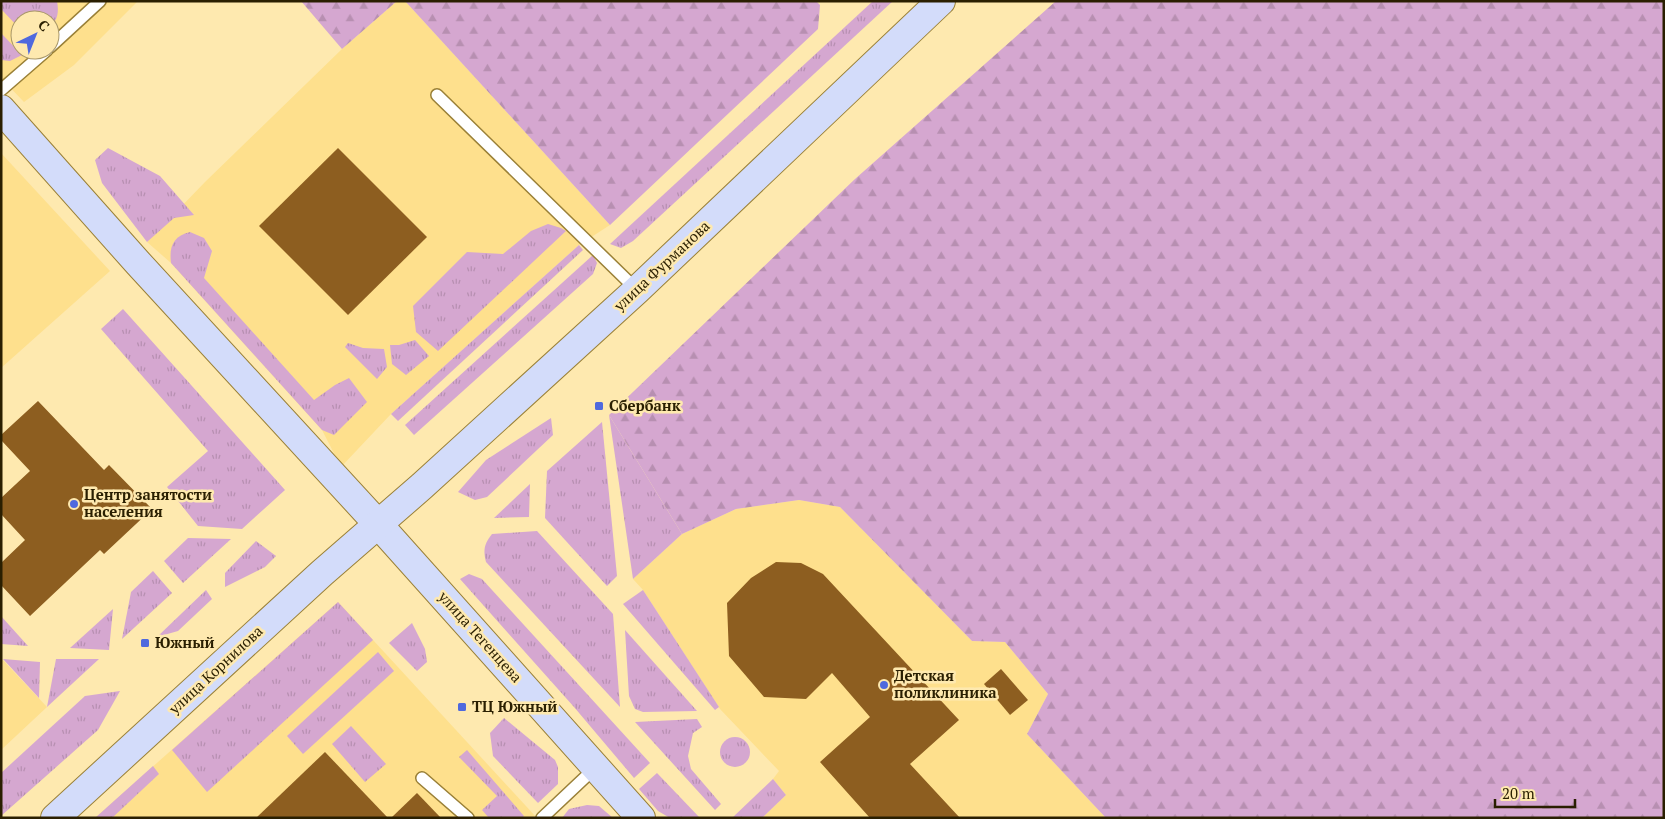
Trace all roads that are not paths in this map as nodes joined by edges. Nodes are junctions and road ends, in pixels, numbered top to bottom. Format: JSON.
{"nodes":[{"id":1,"x":100,"y":1,"type":"edge"},
{"id":2,"x":941,"y":1,"type":"edge"},
{"id":3,"x":60,"y":38,"type":"edge"},
{"id":4,"x":35,"y":60,"type":"edge"},
{"id":5,"x":1,"y":90,"type":"edge"},
{"id":6,"x":437,"y":95,"type":"dead end"},
{"id":7,"x":1,"y":109,"type":"edge"},
{"id":8,"x":637,"y":290,"type":"junction"},
{"id":9,"x":378,"y":524,"type":"junction"},
{"id":10,"x":595,"y":768,"type":"junction"},
{"id":11,"x":422,"y":778,"type":"dead end"},
{"id":12,"x":55,"y":818,"type":"edge"},
{"id":13,"x":468,"y":818,"type":"edge"},
{"id":14,"x":542,"y":818,"type":"edge"},
{"id":15,"x":641,"y":818,"type":"edge"}],
"edges":[{"from":1,"to":3,"type":"lane"},
{"from":2,"to":8,"type":"main road","name":"улица Фурманова"},
{"from":4,"to":5,"type":"lane"},
{"from":6,"to":8,"type":"lane"},
{"from":7,"to":9,"type":"main road","name":"улица Тегенцева"},
{"from":8,"to":9,"type":"main road","name":"улица Фурманова"},
{"from":9,"to":10,"type":"main road","name":"улица Тегенцева"},
{"from":9,"to":12,"type":"main road","name":"улица Корнилова"},
{"from":10,"to":14,"type":"lane"},
{"from":10,"to":15,"type":"main road","name":"улица Тегенцева"},
{"from":11,"to":13,"type":"lane"}]}
